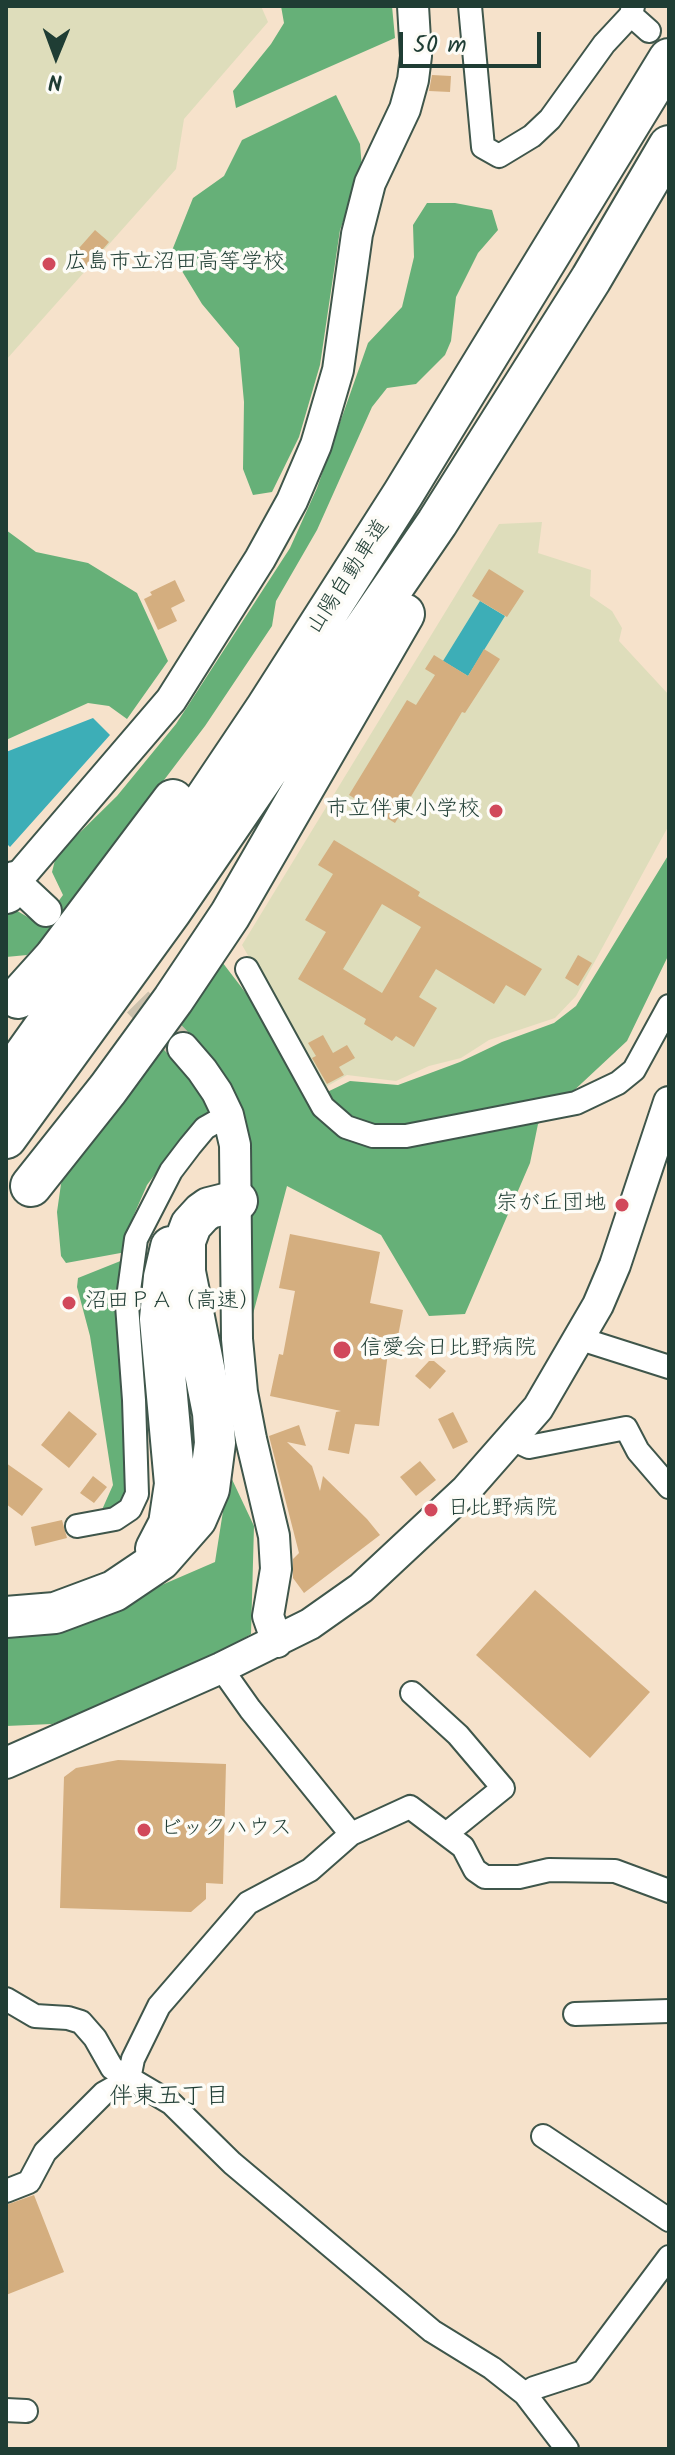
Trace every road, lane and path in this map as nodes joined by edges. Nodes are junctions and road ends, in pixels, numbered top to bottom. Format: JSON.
{"nodes":[{"id":1,"x":413,"y":6,"type":"edge"},
{"id":2,"x":470,"y":6,"type":"edge"},
{"id":3,"x":632,"y":10,"type":"edge"},
{"id":4,"x":659,"y":45,"type":"edge"},
{"id":5,"x":669,"y":146,"type":"edge"},
{"id":6,"x":591,"y":279,"type":"junction"},
{"id":7,"x":403,"y":494,"type":"junction"},
{"id":8,"x":8,"y":887,"type":"edge"},
{"id":9,"x":46,"y":911,"type":"dead end"},
{"id":10,"x":247,"y":969,"type":"dead end"},
{"id":11,"x":18,"y":998,"type":"dead end"},
{"id":12,"x":669,"y":1006,"type":"edge"},
{"id":13,"x":183,"y":1048,"type":"tunnel mouth"},
{"id":14,"x":6,"y":1081,"type":"edge"},
{"id":15,"x":669,"y":1102,"type":"edge"},
{"id":16,"x":228,"y":1115,"type":"junction"},
{"id":17,"x":6,"y":1138,"type":"edge"},
{"id":18,"x":31,"y":1186,"type":"dead end"},
{"id":19,"x":237,"y":1201,"type":"junction"},
{"id":20,"x":581,"y":1339,"type":"junction"},
{"id":21,"x":669,"y":1367,"type":"edge"},
{"id":22,"x":512,"y":1439,"type":"junction"},
{"id":23,"x":669,"y":1487,"type":"edge"},
{"id":24,"x":77,"y":1526,"type":"dead end"},
{"id":25,"x":6,"y":1610,"type":"edge"},
{"id":26,"x":6,"y":1617,"type":"edge"},
{"id":27,"x":277,"y":1642,"type":"junction"},
{"id":28,"x":221,"y":1668,"type":"junction"},
{"id":29,"x":412,"y":1693,"type":"dead end"},
{"id":30,"x":6,"y":1763,"type":"edge"},
{"id":31,"x":351,"y":1834,"type":"junction"},
{"id":32,"x":446,"y":1834,"type":"junction"},
{"id":33,"x":669,"y":1891,"type":"edge"},
{"id":34,"x":6,"y":1999,"type":"edge"},
{"id":35,"x":669,"y":2011,"type":"edge"},
{"id":36,"x":575,"y":2014,"type":"dead end"},
{"id":37,"x":129,"y":2079,"type":"junction"},
{"id":38,"x":543,"y":2136,"type":"dead end"},
{"id":39,"x":6,"y":2191,"type":"edge"},
{"id":40,"x":669,"y":2220,"type":"edge"},
{"id":41,"x":669,"y":2257,"type":"edge"},
{"id":42,"x":525,"y":2394,"type":"junction"},
{"id":43,"x":567,"y":2449,"type":"edge"}],
"edges":[{"from":1,"to":8,"type":"street"},
{"from":2,"to":3,"type":"street"},
{"from":3,"to":4,"type":"street"},
{"from":4,"to":7,"type":"highway","name":"山陽自動車道"},
{"from":5,"to":6,"type":"highway","name":"山陽自動車道"},
{"from":6,"to":17,"type":"highway","name":"山陽自動車道"},
{"from":6,"to":18,"type":"highway"},
{"from":7,"to":11,"type":"highway"},
{"from":7,"to":14,"type":"highway","name":"山陽自動車道"},
{"from":8,"to":9,"type":"street"},
{"from":10,"to":12,"type":"street"},
{"from":13,"to":16,"type":"street"},
{"from":15,"to":20,"type":"street"},
{"from":16,"to":19,"type":"street"},
{"from":16,"to":24,"type":"street"},
{"from":19,"to":25,"type":"highway"},
{"from":19,"to":26,"type":"highway"},
{"from":19,"to":27,"type":"street"},
{"from":20,"to":21,"type":"street"},
{"from":20,"to":22,"type":"street"},
{"from":22,"to":23,"type":"street"},
{"from":22,"to":27,"type":"street"},
{"from":27,"to":28,"type":"street"},
{"from":28,"to":30,"type":"street"},
{"from":28,"to":31,"type":"street"},
{"from":29,"to":32,"type":"street"},
{"from":31,"to":32,"type":"street"},
{"from":31,"to":37,"type":"street"},
{"from":32,"to":33,"type":"street"},
{"from":34,"to":37,"type":"street"},
{"from":35,"to":36,"type":"street"},
{"from":37,"to":39,"type":"street"},
{"from":37,"to":42,"type":"street"},
{"from":38,"to":40,"type":"street"},
{"from":41,"to":42,"type":"street"},
{"from":42,"to":43,"type":"street"}]}
